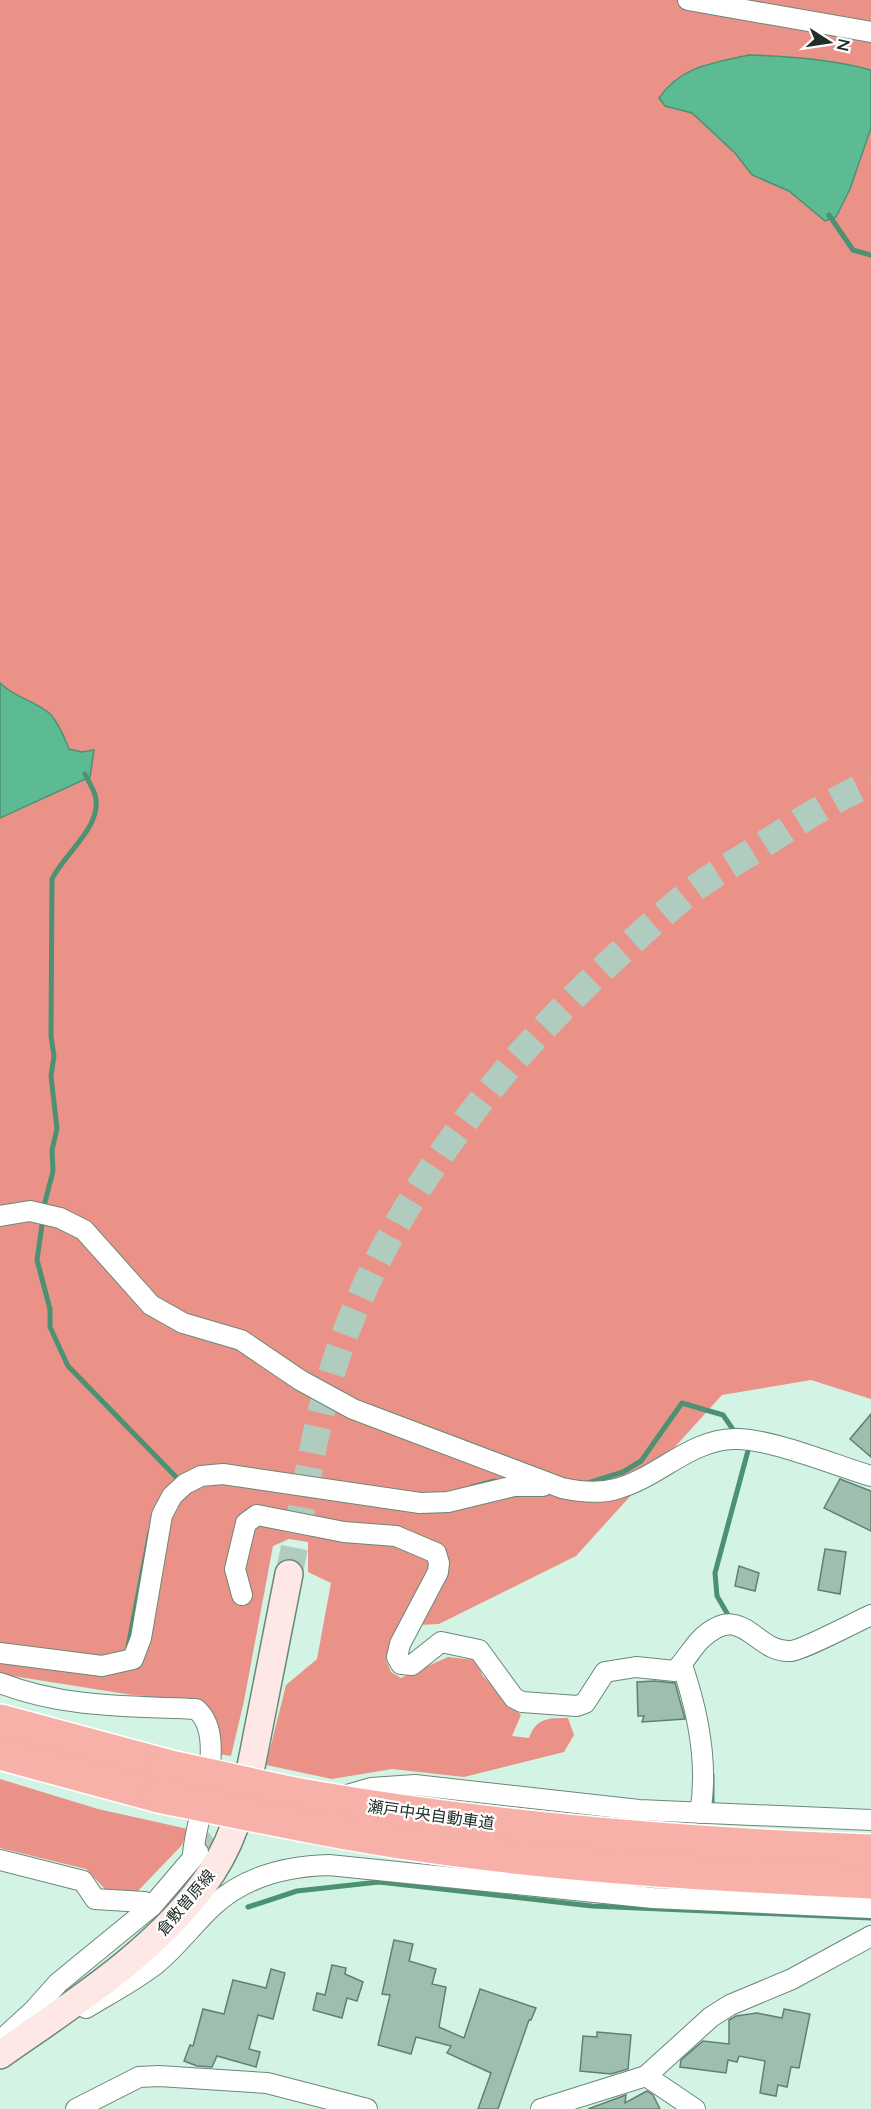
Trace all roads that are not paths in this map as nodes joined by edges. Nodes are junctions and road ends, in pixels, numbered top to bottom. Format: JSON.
{"nodes":[{"id":1,"x":688,"y":0,"type":"edge"},
{"id":2,"x":871,"y":32,"type":"edge"},
{"id":3,"x":0,"y":1216,"type":"edge"},
{"id":4,"x":871,"y":1476,"type":"edge"},
{"id":5,"x":552,"y":1484,"type":"junction"},
{"id":6,"x":289,"y":1574,"type":"tunnel mouth"},
{"id":7,"x":242,"y":1595,"type":"dead end"},
{"id":8,"x":871,"y":1615,"type":"edge"},
{"id":9,"x":0,"y":1653,"type":"edge"},
{"id":10,"x":682,"y":1665,"type":"junction"},
{"id":11,"x":0,"y":1683,"type":"edge"},
{"id":12,"x":0,"y":1721,"type":"edge"},
{"id":13,"x":0,"y":1753,"type":"edge"},
{"id":14,"x":163,"y":1781,"type":"junction"},
{"id":15,"x":700,"y":1814,"type":"junction"},
{"id":16,"x":871,"y":1820,"type":"edge"},
{"id":17,"x":249,"y":1825,"type":"tunnel mouth"},
{"id":18,"x":871,"y":1851,"type":"edge"},
{"id":19,"x":0,"y":1860,"type":"edge"},
{"id":20,"x":871,"y":1882,"type":"edge"},
{"id":21,"x":149,"y":1908,"type":"junction"},
{"id":22,"x":871,"y":1908,"type":"edge"},
{"id":23,"x":871,"y":1936,"type":"edge"},
{"id":24,"x":49,"y":2021,"type":"junction"},
{"id":25,"x":0,"y":2041,"type":"edge"},
{"id":26,"x":0,"y":2055,"type":"edge"},
{"id":27,"x":646,"y":2076,"type":"junction"},
{"id":28,"x":76,"y":2109,"type":"edge"},
{"id":29,"x":367,"y":2109,"type":"edge"},
{"id":30,"x":541,"y":2109,"type":"edge"},
{"id":31,"x":695,"y":2109,"type":"edge"}],
"edges":[{"from":1,"to":2,"type":"street"},
{"from":3,"to":5,"type":"street"},
{"from":4,"to":5,"type":"street"},
{"from":5,"to":9,"type":"street"},
{"from":6,"to":24,"type":"street","name":"倉敷曽原線"},
{"from":7,"to":10,"type":"street"},
{"from":8,"to":10,"type":"street"},
{"from":10,"to":15,"type":"street"},
{"from":11,"to":21,"type":"street"},
{"from":12,"to":14,"type":"highway","name":"瀬戸中央自動車道"},
{"from":13,"to":14,"type":"highway","name":"瀬戸中央自動車道"},
{"from":14,"to":18,"type":"highway","name":"瀬戸中央自動車道","bridge":true},
{"from":14,"to":20,"type":"highway","name":"瀬戸中央自動車道","bridge":true},
{"from":15,"to":16,"type":"street"},
{"from":15,"to":17,"type":"street"},
{"from":19,"to":21,"type":"street"},
{"from":21,"to":25,"type":"street"},
{"from":22,"to":24,"type":"street"},
{"from":23,"to":27,"type":"street"},
{"from":24,"to":26,"type":"street","name":"倉敷曽原線"},
{"from":27,"to":30,"type":"street"},
{"from":27,"to":31,"type":"street"},
{"from":28,"to":29,"type":"street"}]}
